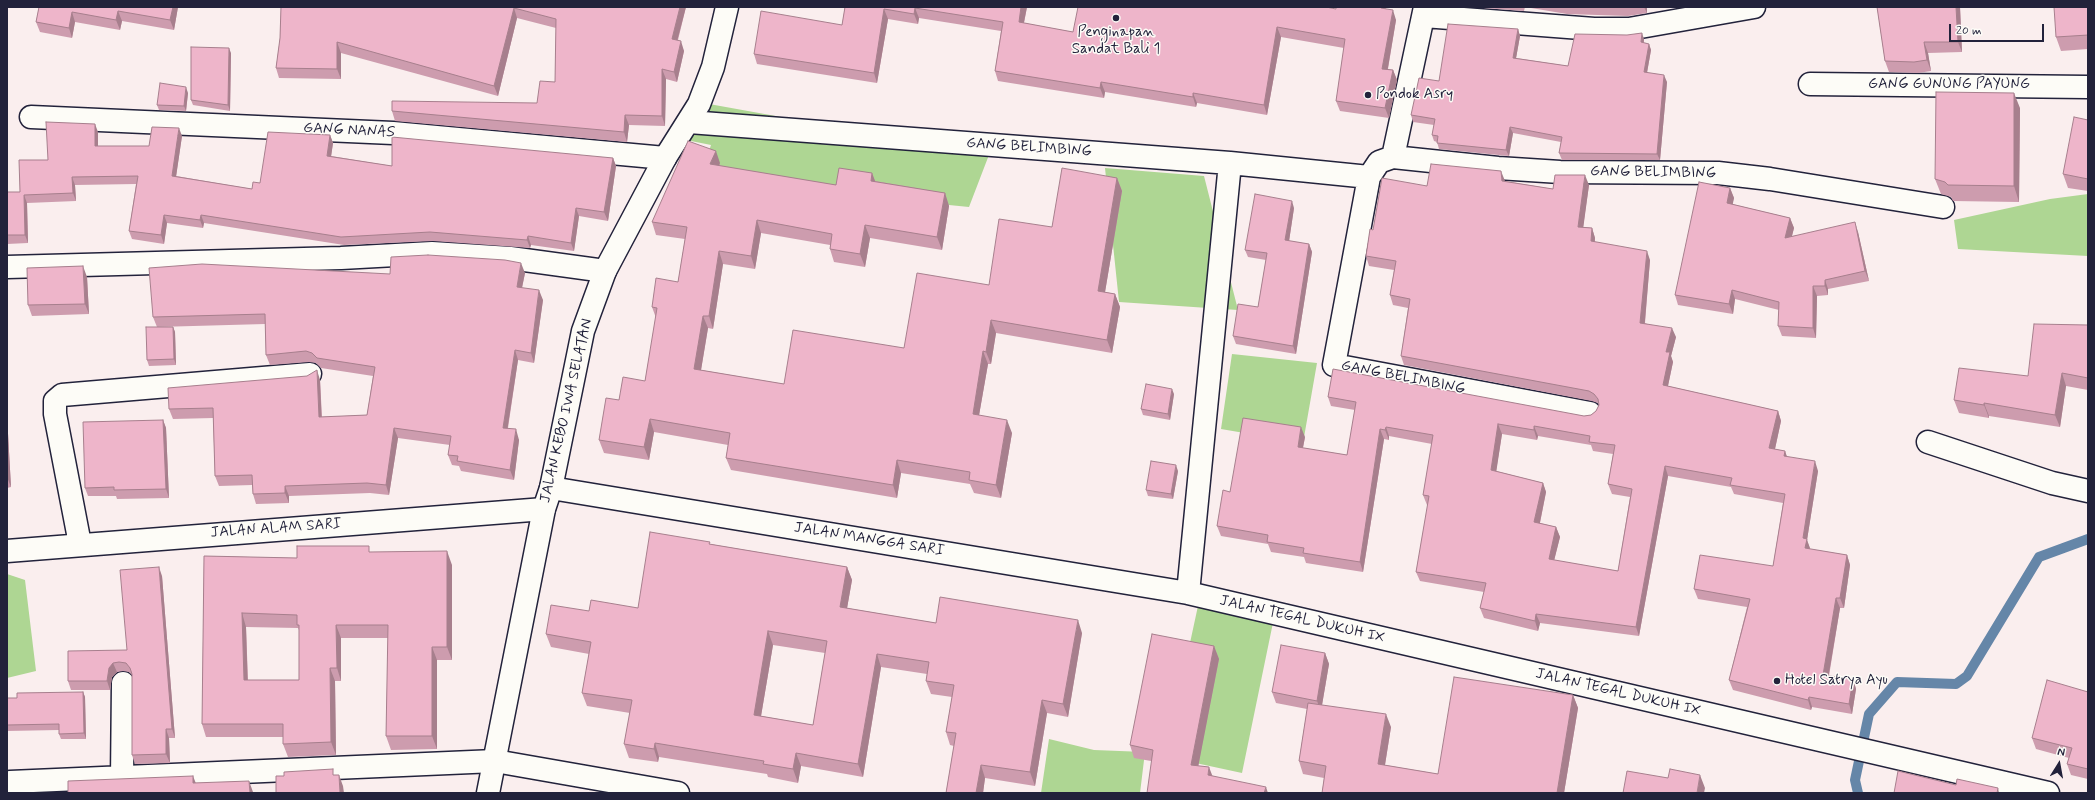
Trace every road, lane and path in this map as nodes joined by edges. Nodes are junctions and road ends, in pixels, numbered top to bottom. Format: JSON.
{"nodes":[{"id":1,"x":727,"y":7,"type":"edge"},
{"id":2,"x":1754,"y":7,"type":"edge"},
{"id":3,"x":1425,"y":11,"type":"edge"},
{"id":4,"x":1710,"y":11,"type":"edge"},
{"id":5,"x":1810,"y":84,"type":"dead end"},
{"id":6,"x":2088,"y":87,"type":"edge"},
{"id":7,"x":32,"y":117,"type":"dead end"},
{"id":8,"x":689,"y":122,"type":"junction"},
{"id":9,"x":1393,"y":157,"type":"junction"},
{"id":10,"x":665,"y":158,"type":"junction"},
{"id":11,"x":1230,"y":163,"type":"junction"},
{"id":12,"x":1368,"y":177,"type":"junction"},
{"id":13,"x":1943,"y":207,"type":"dead end"},
{"id":14,"x":7,"y":267,"type":"edge"},
{"id":15,"x":605,"y":271,"type":"junction"},
{"id":16,"x":310,"y":374,"type":"edge"},
{"id":17,"x":1590,"y":413,"type":"dead end"},
{"id":18,"x":1928,"y":442,"type":"dead end"},
{"id":19,"x":551,"y":488,"type":"junction"},
{"id":20,"x":2088,"y":491,"type":"edge"},
{"id":21,"x":544,"y":510,"type":"junction"},
{"id":22,"x":80,"y":544,"type":"junction"},
{"id":23,"x":7,"y":551,"type":"edge"},
{"id":24,"x":1188,"y":593,"type":"junction"},
{"id":25,"x":122,"y":684,"type":"dead end"},
{"id":26,"x":494,"y":761,"type":"junction"},
{"id":27,"x":122,"y":778,"type":"junction"},
{"id":28,"x":10,"y":782,"type":"dead end"},
{"id":29,"x":488,"y":793,"type":"edge"},
{"id":30,"x":678,"y":793,"type":"edge"},
{"id":31,"x":2048,"y":793,"type":"edge"}],
"edges":[{"from":1,"to":8,"type":"street","name":"JALAN KEBO IWA SELATAN"},
{"from":2,"to":4,"type":"street"},
{"from":3,"to":4,"type":"street"},
{"from":3,"to":9,"type":"street"},
{"from":5,"to":6,"type":"street","name":"GANG GUNUNG PAYUNG"},
{"from":7,"to":10,"type":"street","name":"GANG NANAS"},
{"from":8,"to":10,"type":"street","name":"JALAN KEBO IWA SELATAN"},
{"from":8,"to":11,"type":"street","name":"GANG BELIMBING"},
{"from":9,"to":12,"type":"street","name":"GANG BELIMBING"},
{"from":9,"to":13,"type":"street","name":"GANG BELIMBING"},
{"from":10,"to":15,"type":"street","name":"JALAN KEBO IWA SELATAN"},
{"from":11,"to":12,"type":"street","name":"GANG BELIMBING"},
{"from":11,"to":24,"type":"street"},
{"from":12,"to":17,"type":"street","name":"GANG BELIMBING"},
{"from":14,"to":15,"type":"street"},
{"from":15,"to":19,"type":"street","name":"JALAN KEBO IWA SELATAN"},
{"from":16,"to":22,"type":"street"},
{"from":18,"to":20,"type":"street"},
{"from":19,"to":21,"type":"street","name":"JALAN KEBO IWA SELATAN"},
{"from":19,"to":24,"type":"street","name":"JALAN MANGGA SARI"},
{"from":21,"to":22,"type":"street","name":"JALAN ALAM SARI"},
{"from":21,"to":26,"type":"street","name":"JALAN KEBO IWA SELATAN"},
{"from":22,"to":23,"type":"street","name":"JALAN ALAM SARI"},
{"from":24,"to":31,"type":"street","name":"JALAN TEGAL DUKUH IX"},
{"from":25,"to":27,"type":"street"},
{"from":26,"to":27,"type":"street"},
{"from":26,"to":29,"type":"street","name":"JALAN KEBO IWA SELATAN"},
{"from":26,"to":30,"type":"street"},
{"from":27,"to":28,"type":"street"}]}
